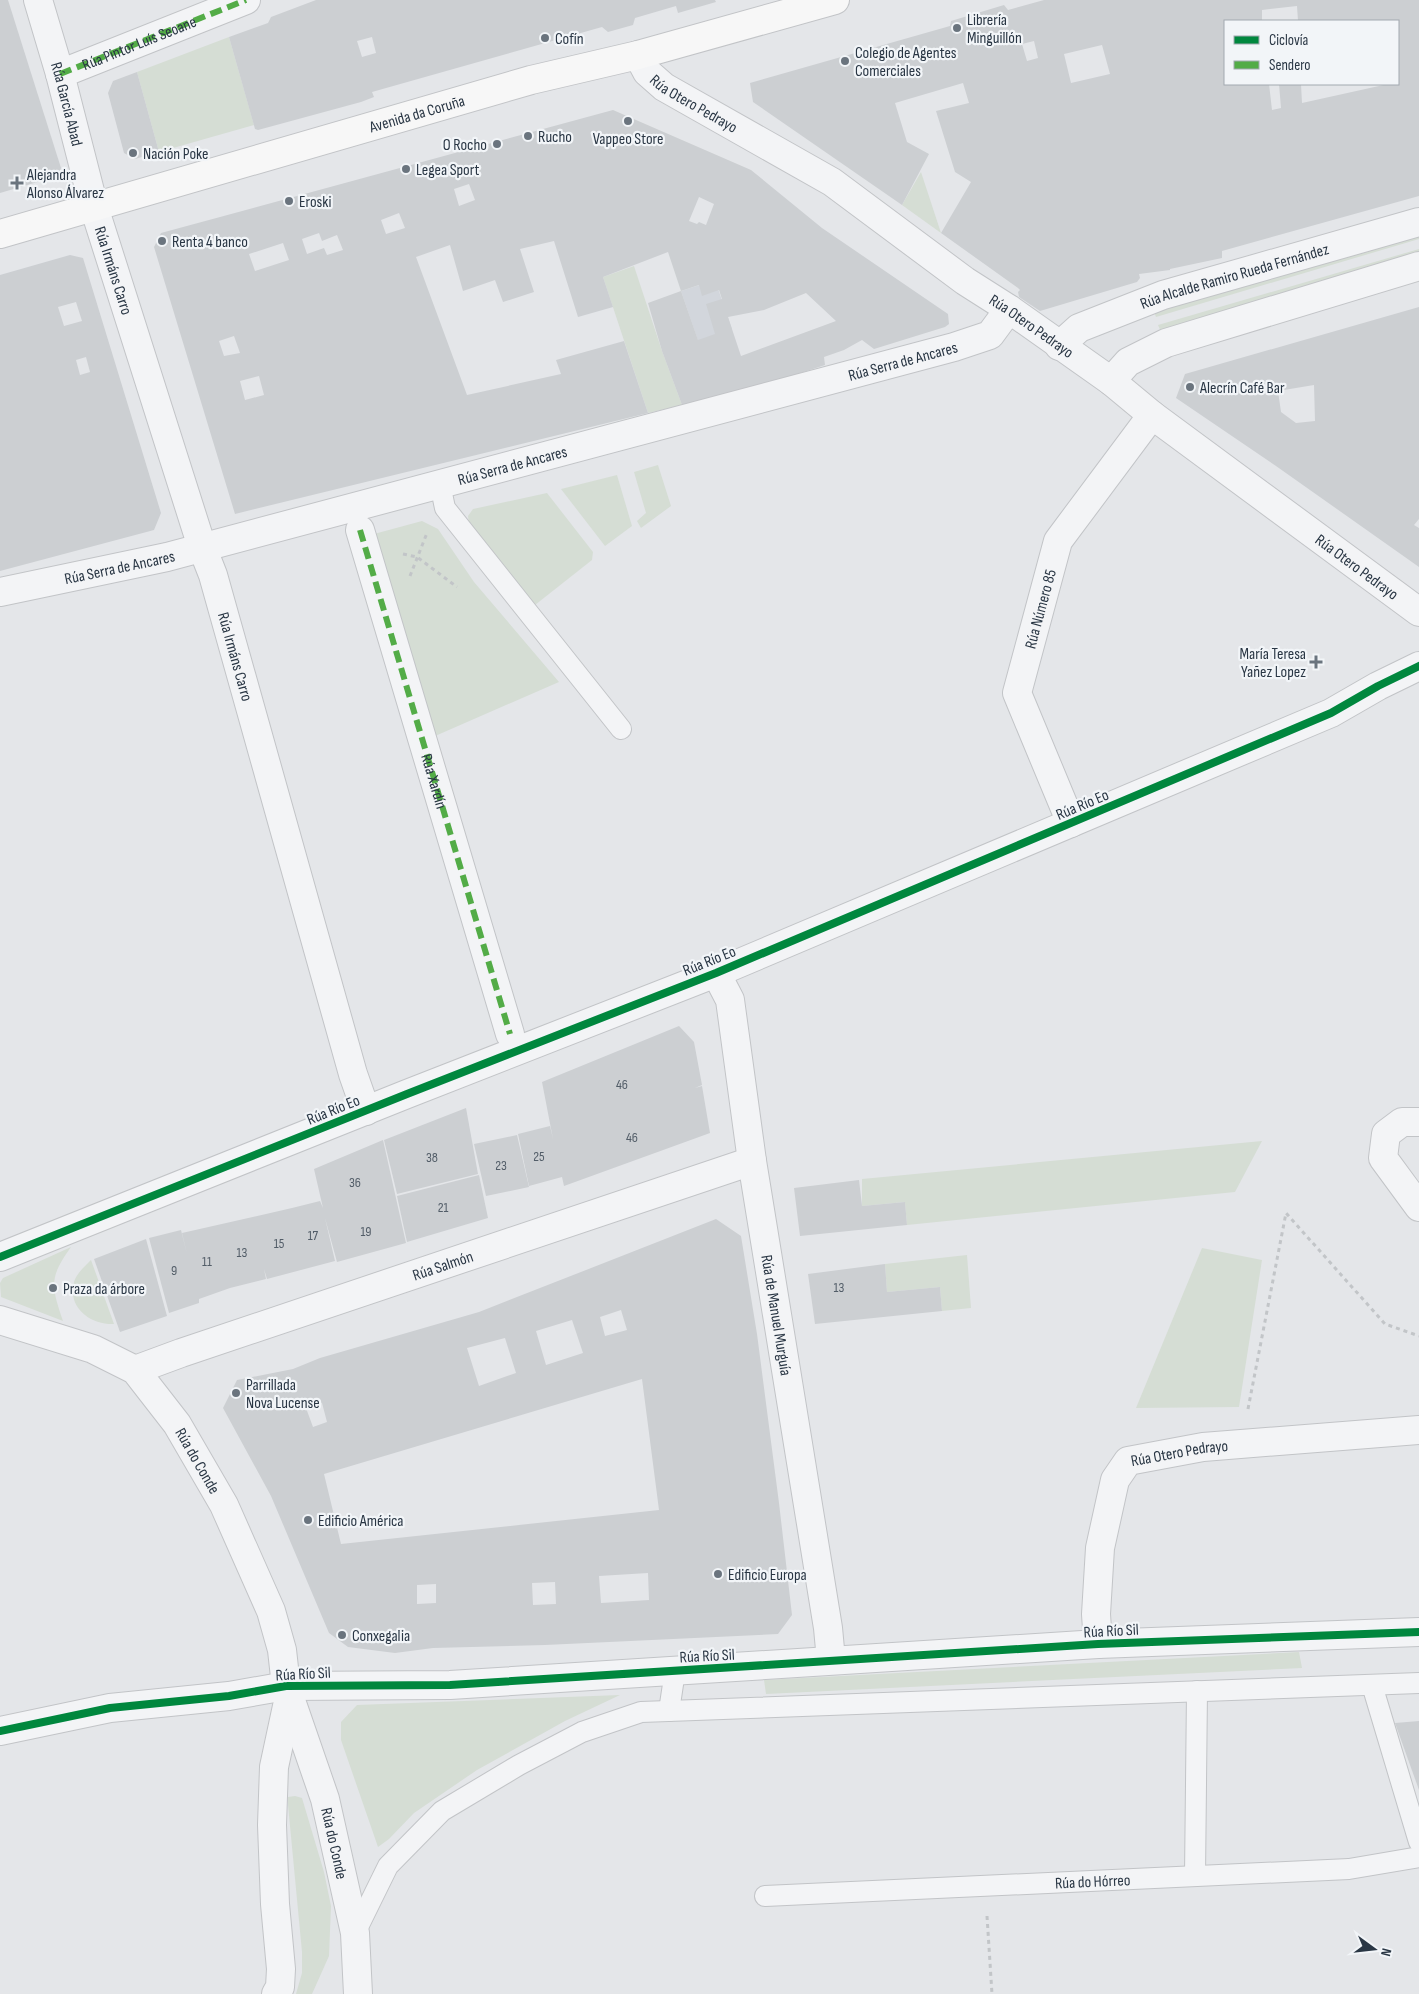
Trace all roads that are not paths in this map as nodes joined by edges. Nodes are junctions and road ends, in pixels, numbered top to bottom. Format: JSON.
{"nodes":[{"id":1,"x":38,"y":0,"type":"edge"},
{"id":2,"x":246,"y":0,"type":"edge"},
{"id":3,"x":835,"y":0,"type":"edge"},
{"id":4,"x":797,"y":5,"type":"edge"},
{"id":5,"x":638,"y":55,"type":"junction"},
{"id":6,"x":60,"y":74,"type":"junction"},
{"id":7,"x":94,"y":207,"type":"junction"},
{"id":8,"x":1419,"y":222,"type":"edge"},
{"id":9,"x":0,"y":234,"type":"edge"},
{"id":10,"x":1419,"y":266,"type":"edge"},
{"id":11,"x":1009,"y":309,"type":"junction"},
{"id":12,"x":1059,"y":346,"type":"junction"},
{"id":13,"x":1111,"y":381,"type":"junction"},
{"id":14,"x":1152,"y":415,"type":"junction"},
{"id":15,"x":440,"y":484,"type":"junction"},
{"id":16,"x":361,"y":533,"type":"road end"},
{"id":17,"x":202,"y":547,"type":"junction"},
{"id":18,"x":0,"y":592,"type":"edge"},
{"id":19,"x":1419,"y":612,"type":"edge"},
{"id":20,"x":1419,"y":666,"type":"edge"},
{"id":21,"x":621,"y":729,"type":"dead end"},
{"id":22,"x":1071,"y":823,"type":"junction"},
{"id":23,"x":716,"y":973,"type":"junction"},
{"id":24,"x":510,"y":1034,"type":"dead end"},
{"id":25,"x":366,"y":1111,"type":"junction"},
{"id":26,"x":1419,"y":1122,"type":"edge"},
{"id":27,"x":752,"y":1160,"type":"junction"},
{"id":28,"x":1419,"y":1207,"type":"edge"},
{"id":29,"x":0,"y":1257,"type":"edge"},
{"id":30,"x":0,"y":1320,"type":"edge"},
{"id":31,"x":134,"y":1370,"type":"junction"},
{"id":32,"x":1419,"y":1430,"type":"edge"},
{"id":33,"x":1419,"y":1632,"type":"edge"},
{"id":34,"x":1098,"y":1644,"type":"junction"},
{"id":35,"x":831,"y":1660,"type":"junction"},
{"id":36,"x":675,"y":1671,"type":"junction"},
{"id":37,"x":1419,"y":1683,"type":"edge"},
{"id":38,"x":1372,"y":1685,"type":"junction"},
{"id":39,"x":288,"y":1691,"type":"junction"},
{"id":40,"x":1198,"y":1691,"type":"junction"},
{"id":41,"x":669,"y":1711,"type":"junction"},
{"id":42,"x":0,"y":1731,"type":"edge"},
{"id":43,"x":1419,"y":1842,"type":"edge"},
{"id":44,"x":1419,"y":1857,"type":"edge"},
{"id":45,"x":1196,"y":1876,"type":"junction"},
{"id":46,"x":765,"y":1896,"type":"dead end"},
{"id":47,"x":355,"y":1933,"type":"junction"},
{"id":48,"x":278,"y":1990,"type":"edge"},
{"id":49,"x":358,"y":1994,"type":"edge"}],
"edges":[{"from":1,"to":6,"type":"street","name":"Rúa García Abad"},
{"from":2,"to":6,"type":"street","name":"Rúa Pintor Luís Seoane"},
{"from":3,"to":4,"type":"street","name":"Avenida da Coruña"},
{"from":4,"to":5,"type":"street","name":"Avenida da Coruña"},
{"from":5,"to":7,"type":"street","name":"Avenida da Coruña"},
{"from":5,"to":11,"type":"street","name":"Rúa Otero Pedrayo"},
{"from":6,"to":7,"type":"street","name":"Rúa García Abad"},
{"from":7,"to":9,"type":"street","name":"Avenida da Coruña"},
{"from":7,"to":17,"type":"street","name":"Rúa Irmáns Carro"},
{"from":8,"to":12,"type":"street","name":"Rúa Alcalde Ramiro Rueda Fernández"},
{"from":10,"to":13,"type":"street"},
{"from":11,"to":12,"type":"street","name":"Rúa Otero Pedrayo"},
{"from":11,"to":15,"type":"street","name":"Rúa Serra de Ancares"},
{"from":12,"to":13,"type":"street","name":"Rúa Otero Pedrayo"},
{"from":13,"to":14,"type":"street","name":"Rúa Otero Pedrayo"},
{"from":14,"to":19,"type":"street","name":"Rúa Otero Pedrayo"},
{"from":14,"to":22,"type":"street","name":"Rúa Número 85"},
{"from":15,"to":17,"type":"street","name":"Rúa Serra de Ancares"},
{"from":15,"to":21,"type":"lane"},
{"from":16,"to":24,"type":"street","name":"Rúa Xardín"},
{"from":17,"to":18,"type":"street","name":"Rúa Serra de Ancares"},
{"from":17,"to":25,"type":"street","name":"Rúa Irmáns Carro"},
{"from":20,"to":22,"type":"street","name":"Rúa Río Eo"},
{"from":22,"to":23,"type":"street","name":"Rúa Río Eo"},
{"from":23,"to":25,"type":"street","name":"Rúa Río Eo"},
{"from":23,"to":27,"type":"street","name":"Rúa de Manuel Murguía"},
{"from":25,"to":29,"type":"street","name":"Rúa Río Eo"},
{"from":26,"to":28,"type":"street"},
{"from":27,"to":31,"type":"street","name":"Rúa Salmón"},
{"from":27,"to":35,"type":"street","name":"Rúa de Manuel Murguía"},
{"from":30,"to":31,"type":"street","name":"Rúa do Conde"},
{"from":31,"to":39,"type":"street","name":"Rúa do Conde"},
{"from":32,"to":34,"type":"street","name":"Rúa Otero Pedrayo"},
{"from":33,"to":34,"type":"street","name":"Rúa Río Sil"},
{"from":34,"to":35,"type":"street","name":"Rúa Río Sil"},
{"from":35,"to":36,"type":"street","name":"Rúa Río Sil"},
{"from":36,"to":39,"type":"street","name":"Rúa Río Sil"},
{"from":36,"to":41,"type":"lane"},
{"from":37,"to":38,"type":"lane"},
{"from":38,"to":40,"type":"lane"},
{"from":38,"to":43,"type":"lane"},
{"from":39,"to":42,"type":"street","name":"Rúa Río Sil"},
{"from":39,"to":47,"type":"street","name":"Rúa do Conde"},
{"from":39,"to":48,"type":"street","name":"Rúa do Conde"},
{"from":40,"to":41,"type":"lane"},
{"from":40,"to":45,"type":"lane"},
{"from":41,"to":47,"type":"lane"},
{"from":44,"to":45,"type":"lane","name":"Rúa do Hórreo"},
{"from":45,"to":46,"type":"lane","name":"Rúa do Hórreo"},
{"from":47,"to":49,"type":"street","name":"Rúa do Conde"}]}
